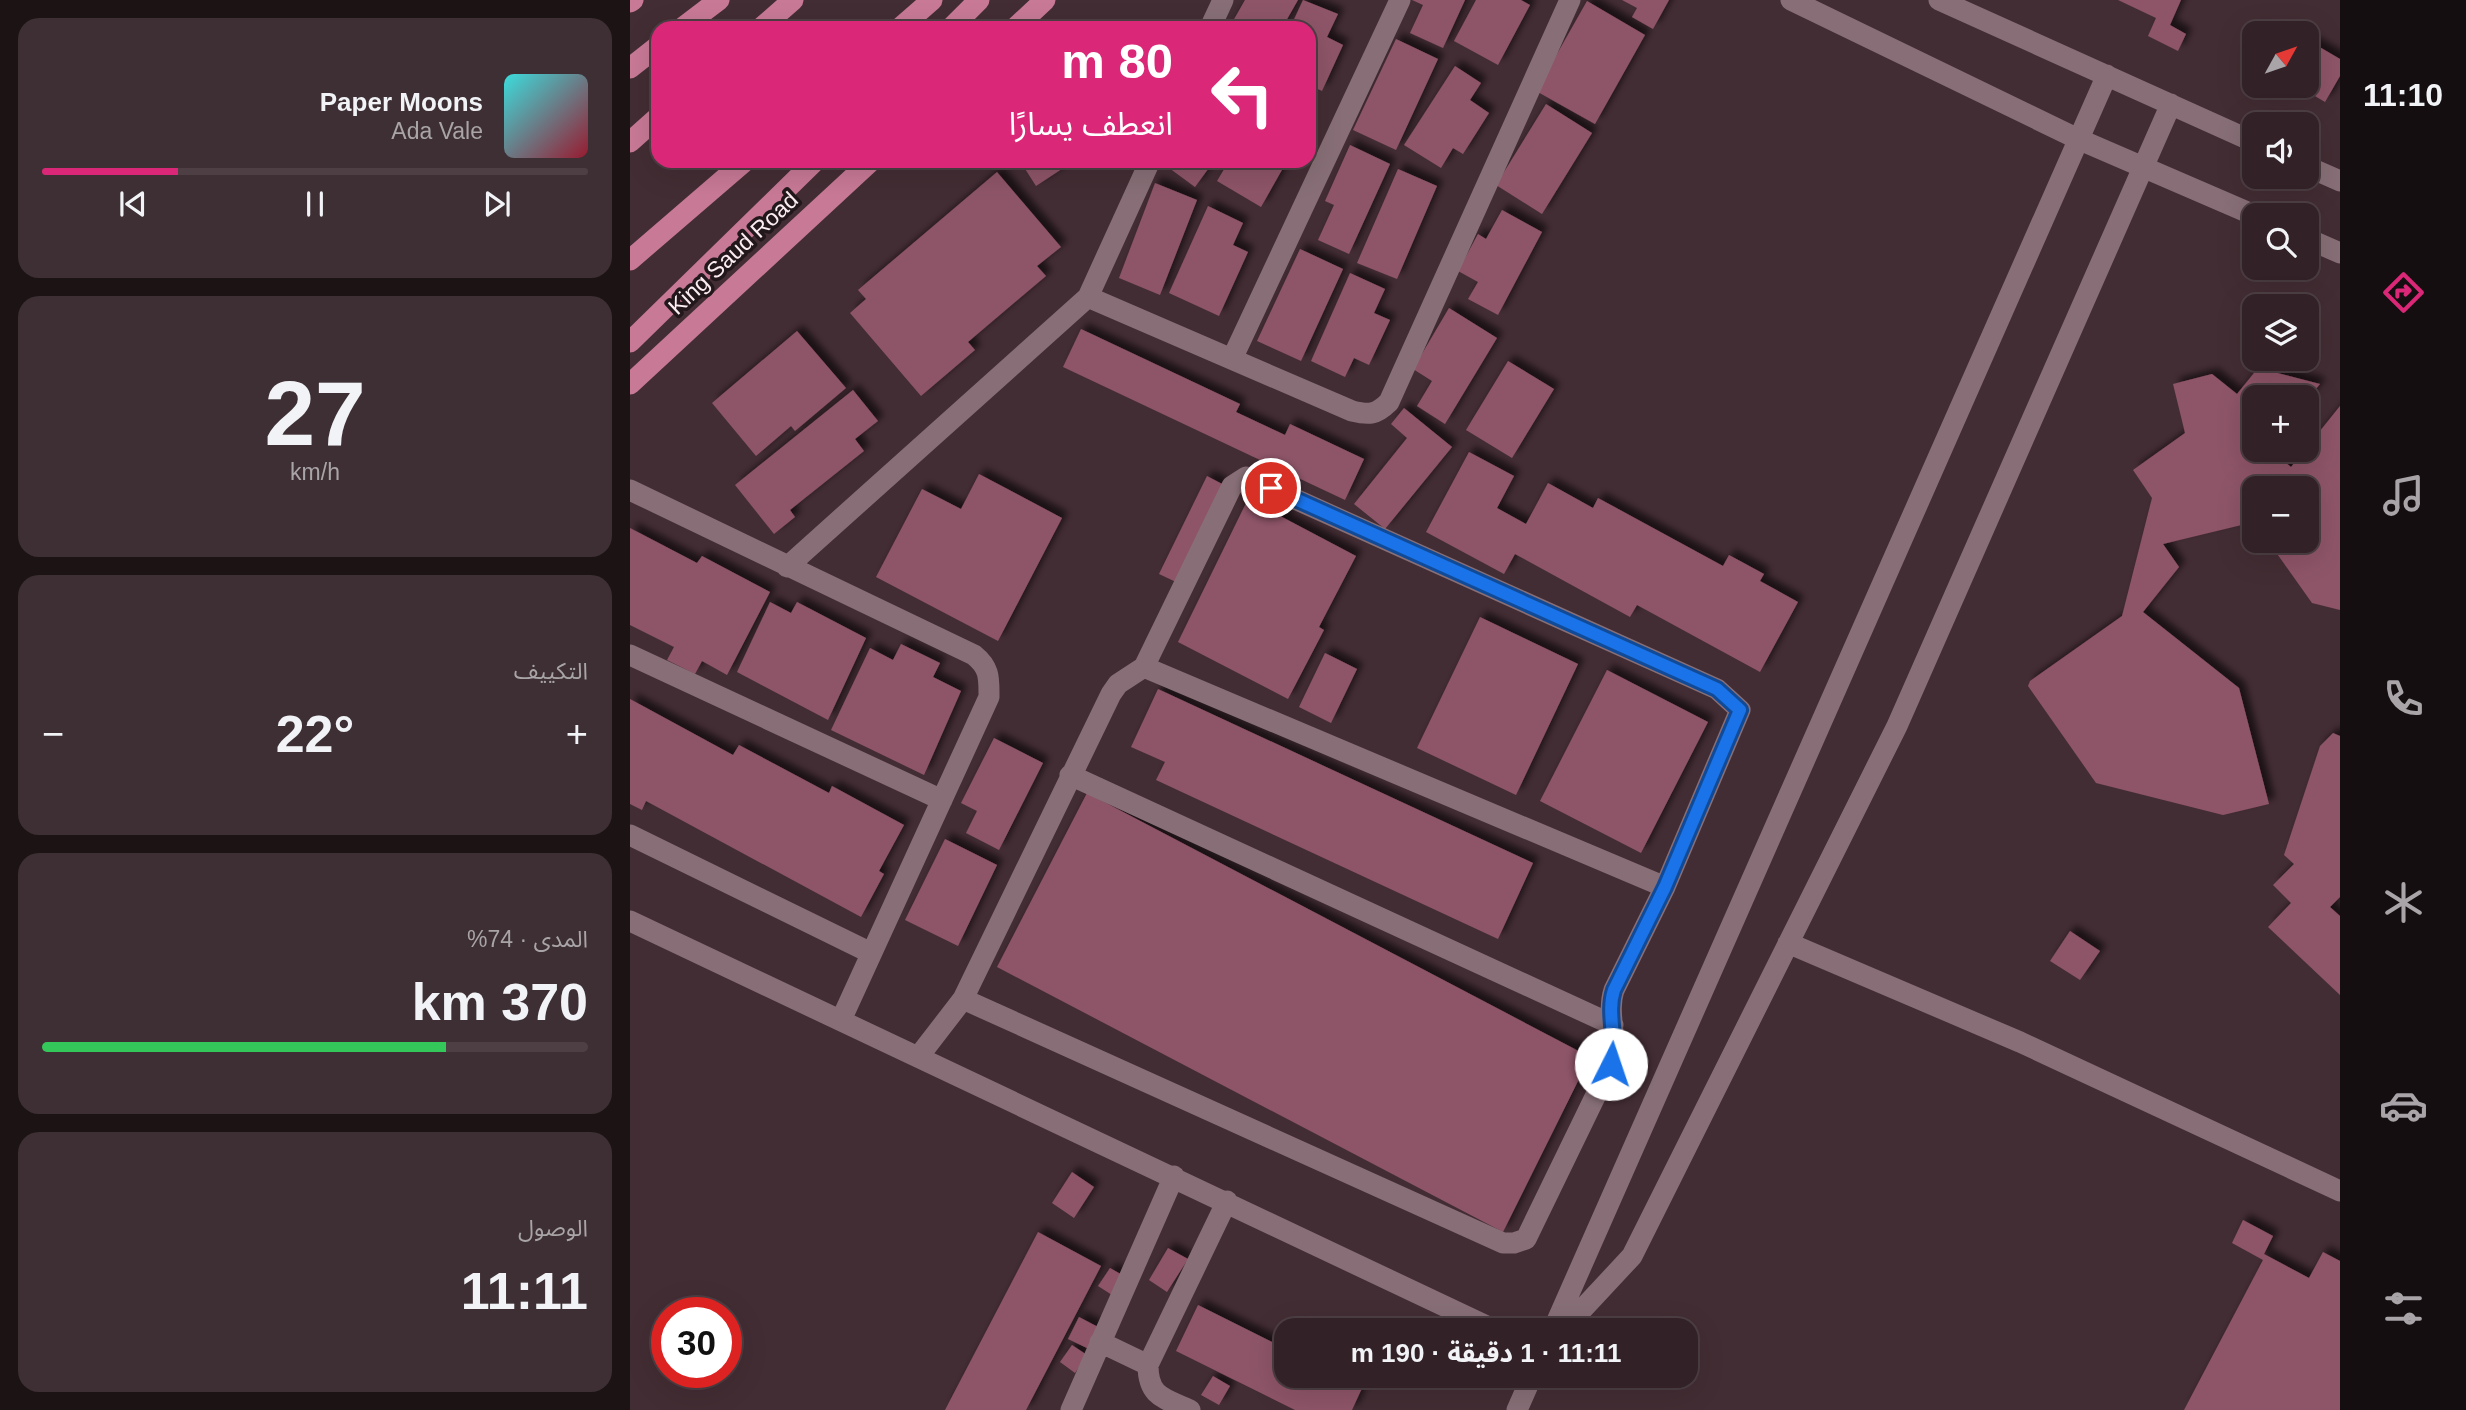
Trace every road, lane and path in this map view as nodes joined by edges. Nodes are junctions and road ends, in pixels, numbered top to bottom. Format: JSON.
{"nodes":[{"id":1,"x":719,"y":0,"type":"edge"},
{"id":2,"x":793,"y":0,"type":"edge"},
{"id":3,"x":932,"y":0,"type":"edge"},
{"id":4,"x":979,"y":0,"type":"edge"},
{"id":5,"x":1045,"y":0,"type":"edge"},
{"id":6,"x":1223,"y":0,"type":"edge"},
{"id":7,"x":1400,"y":0,"type":"edge"},
{"id":8,"x":1570,"y":0,"type":"edge"},
{"id":9,"x":1791,"y":0,"type":"edge"},
{"id":10,"x":1939,"y":0,"type":"edge"},
{"id":11,"x":691,"y":21,"type":"edge"},
{"id":12,"x":769,"y":21,"type":"edge"},
{"id":13,"x":908,"y":21,"type":"edge"},
{"id":14,"x":958,"y":21,"type":"edge"},
{"id":15,"x":1022,"y":21,"type":"edge"},
{"id":16,"x":1213,"y":21,"type":"edge"},
{"id":17,"x":651,"y":52,"type":"edge"},
{"id":18,"x":630,"y":68,"type":"edge"},
{"id":19,"x":2107,"y":75,"type":"junction"},
{"id":20,"x":2171,"y":104,"type":"junction"},
{"id":21,"x":651,"y":123,"type":"edge"},
{"id":22,"x":2242,"y":137,"type":"edge"},
{"id":23,"x":2078,"y":139,"type":"junction"},
{"id":24,"x":630,"y":142,"type":"edge"},
{"id":25,"x":737,"y":168,"type":"edge"},
{"id":26,"x":808,"y":168,"type":"edge"},
{"id":27,"x":863,"y":168,"type":"edge"},
{"id":28,"x":1147,"y":168,"type":"edge"},
{"id":29,"x":2145,"y":168,"type":"junction"},
{"id":30,"x":2319,"y":172,"type":"edge"},
{"id":31,"x":2340,"y":181,"type":"edge"},
{"id":32,"x":2242,"y":210,"type":"edge"},
{"id":33,"x":2319,"y":244,"type":"edge"},
{"id":34,"x":2340,"y":253,"type":"edge"},
{"id":35,"x":630,"y":260,"type":"edge"},
{"id":36,"x":1088,"y":297,"type":"junction"},
{"id":37,"x":630,"y":342,"type":"edge"},
{"id":38,"x":1232,"y":359,"type":"junction"},
{"id":39,"x":630,"y":384,"type":"edge"},
{"id":40,"x":630,"y":490,"type":"edge"},
{"id":41,"x":786,"y":566,"type":"junction"},
{"id":42,"x":630,"y":655,"type":"edge"},
{"id":43,"x":1144,"y":667,"type":"junction"},
{"id":44,"x":1070,"y":775,"type":"junction"},
{"id":45,"x":942,"y":800,"type":"junction"},
{"id":46,"x":630,"y":835,"type":"edge"},
{"id":47,"x":1665,"y":887,"type":"junction"},
{"id":48,"x":630,"y":921,"type":"edge"},
{"id":49,"x":1788,"y":943,"type":"junction"},
{"id":50,"x":871,"y":953,"type":"junction"},
{"id":51,"x":963,"y":999,"type":"junction"},
{"id":52,"x":841,"y":1020,"type":"junction"},
{"id":53,"x":1613,"y":1025,"type":"junction"},
{"id":54,"x":919,"y":1056,"type":"junction"},
{"id":55,"x":1174,"y":1176,"type":"junction"},
{"id":56,"x":2340,"y":1191,"type":"edge"},
{"id":57,"x":1227,"y":1201,"type":"junction"},
{"id":58,"x":1470,"y":1318,"type":"edge"},
{"id":59,"x":1558,"y":1318,"type":"edge"},
{"id":60,"x":1574,"y":1318,"type":"edge"},
{"id":61,"x":1100,"y":1342,"type":"junction"},
{"id":62,"x":1148,"y":1365,"type":"junction"},
{"id":63,"x":1527,"y":1388,"type":"edge"},
{"id":64,"x":1071,"y":1410,"type":"edge"},
{"id":65,"x":1190,"y":1410,"type":"edge"},
{"id":66,"x":1517,"y":1410,"type":"edge"}],
"edges":[{"from":1,"to":11,"type":"main road"},
{"from":2,"to":12,"type":"main road"},
{"from":3,"to":13,"type":"main road"},
{"from":4,"to":14,"type":"main road"},
{"from":5,"to":15,"type":"main road"},
{"from":6,"to":16,"type":"street"},
{"from":7,"to":38,"type":"street"},
{"from":8,"to":38,"type":"street"},
{"from":9,"to":23,"type":"street"},
{"from":10,"to":19,"type":"street"},
{"from":17,"to":18,"type":"main road"},
{"from":19,"to":20,"type":"street"},
{"from":19,"to":23,"type":"street"},
{"from":20,"to":22,"type":"street"},
{"from":20,"to":29,"type":"street"},
{"from":21,"to":24,"type":"main road"},
{"from":23,"to":29,"type":"street"},
{"from":23,"to":59,"type":"street"},
{"from":25,"to":35,"type":"main road"},
{"from":26,"to":37,"type":"main road"},
{"from":27,"to":39,"type":"main road","name":"King Saud Road"},
{"from":28,"to":36,"type":"street"},
{"from":29,"to":32,"type":"street"},
{"from":29,"to":49,"type":"street"},
{"from":30,"to":31,"type":"street"},
{"from":33,"to":34,"type":"street"},
{"from":36,"to":38,"type":"street"},
{"from":36,"to":41,"type":"street"},
{"from":40,"to":41,"type":"street"},
{"from":41,"to":45,"type":"street"},
{"from":42,"to":45,"type":"street"},
{"from":43,"to":44,"type":"street"},
{"from":43,"to":47,"type":"street"},
{"from":43,"to":47,"type":"street"},
{"from":44,"to":51,"type":"street"},
{"from":44,"to":53,"type":"street"},
{"from":45,"to":50,"type":"street"},
{"from":46,"to":50,"type":"street"},
{"from":47,"to":53,"type":"street"},
{"from":48,"to":52,"type":"street"},
{"from":49,"to":56,"type":"street"},
{"from":49,"to":60,"type":"street"},
{"from":50,"to":52,"type":"street"},
{"from":51,"to":53,"type":"street"},
{"from":51,"to":54,"type":"street"},
{"from":52,"to":54,"type":"street"},
{"from":54,"to":55,"type":"street"},
{"from":55,"to":57,"type":"street"},
{"from":55,"to":61,"type":"street"},
{"from":57,"to":58,"type":"street"},
{"from":57,"to":62,"type":"street"},
{"from":61,"to":62,"type":"street"},
{"from":61,"to":64,"type":"street"},
{"from":62,"to":65,"type":"street"},
{"from":63,"to":66,"type":"street"}]}
